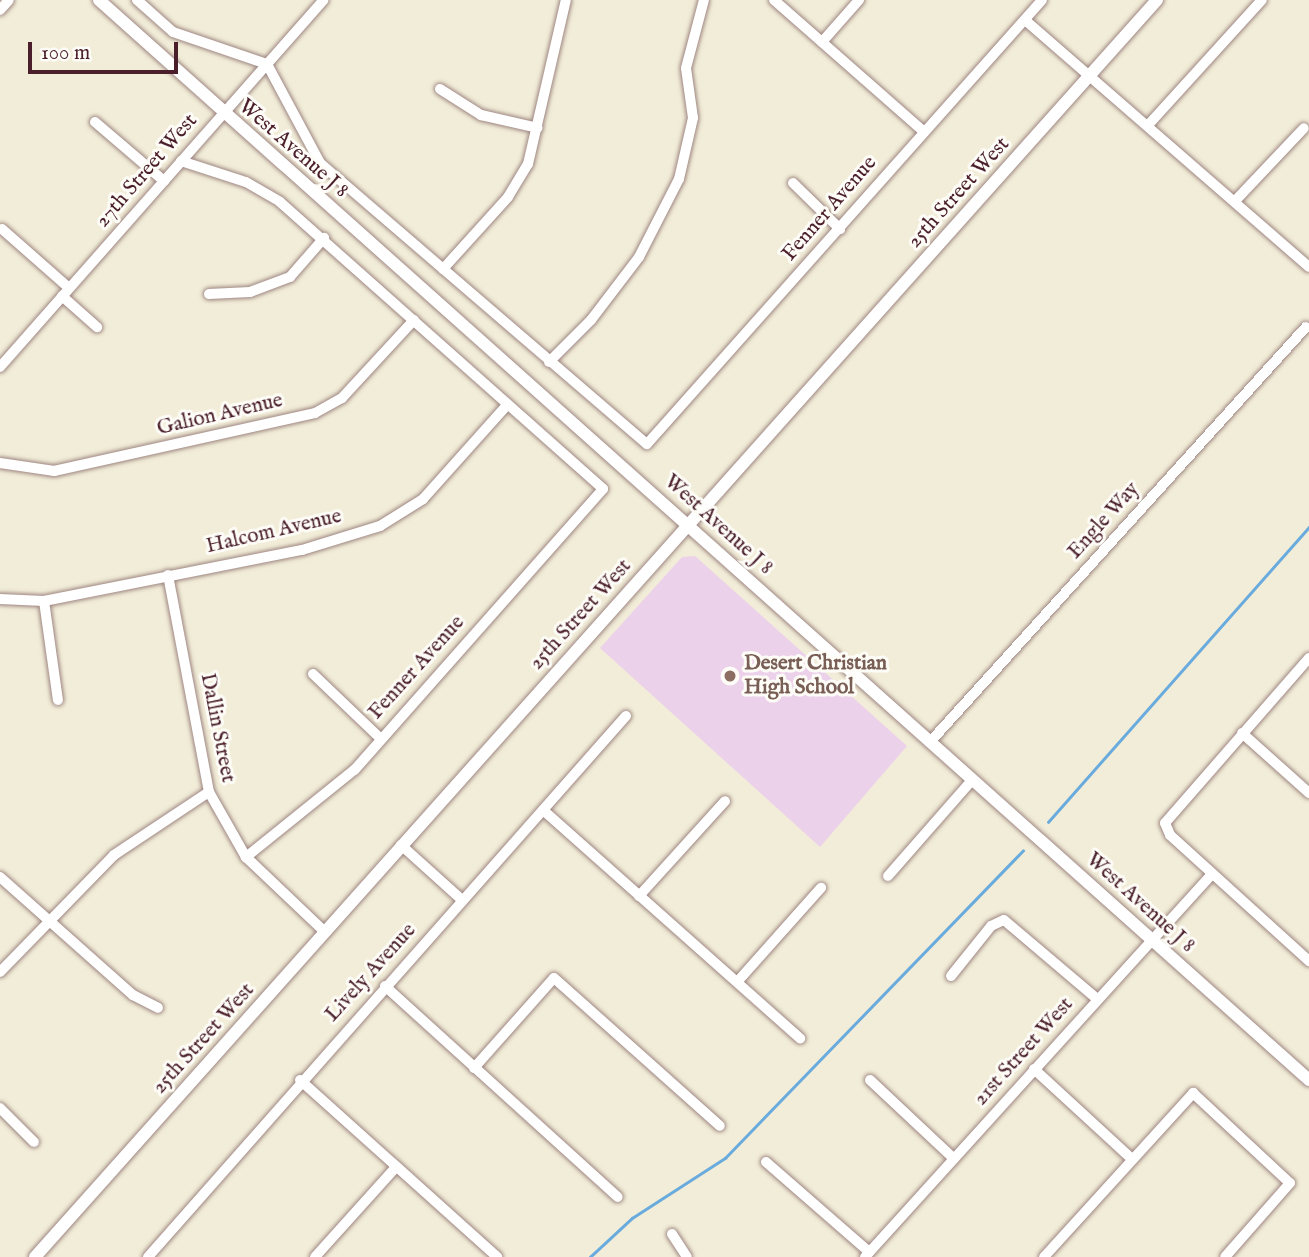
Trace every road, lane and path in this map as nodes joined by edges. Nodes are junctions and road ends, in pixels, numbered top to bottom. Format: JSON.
{"nodes":[{"id":1,"x":9,"y":0,"type":"edge"},
{"id":2,"x":99,"y":0,"type":"edge"},
{"id":3,"x":137,"y":0,"type":"edge"},
{"id":4,"x":323,"y":0,"type":"edge"},
{"id":5,"x":565,"y":0,"type":"edge"},
{"id":6,"x":704,"y":0,"type":"edge"},
{"id":7,"x":774,"y":0,"type":"edge"},
{"id":8,"x":859,"y":0,"type":"edge"},
{"id":9,"x":1042,"y":0,"type":"edge"},
{"id":10,"x":1157,"y":0,"type":"edge"},
{"id":11,"x":1262,"y":0,"type":"edge"},
{"id":12,"x":0,"y":10,"type":"edge"},
{"id":13,"x":1025,"y":20,"type":"junction"},
{"id":14,"x":822,"y":41,"type":"junction"},
{"id":15,"x":267,"y":64,"type":"junction"},
{"id":16,"x":1090,"y":75,"type":"junction"},
{"id":17,"x":440,"y":89,"type":"dead end"},
{"id":18,"x":223,"y":113,"type":"junction"},
{"id":19,"x":95,"y":122,"type":"dead end"},
{"id":20,"x":1150,"y":123,"type":"junction"},
{"id":21,"x":538,"y":128,"type":"junction"},
{"id":22,"x":1304,"y":128,"type":"dead end"},
{"id":23,"x":924,"y":132,"type":"junction"},
{"id":24,"x":181,"y":161,"type":"junction"},
{"id":25,"x":163,"y":181,"type":"junction"},
{"id":26,"x":793,"y":183,"type":"dead end"},
{"id":27,"x":1235,"y":201,"type":"junction"},
{"id":28,"x":2,"y":229,"type":"dead end"},
{"id":29,"x":840,"y":229,"type":"junction"},
{"id":30,"x":324,"y":238,"type":"junction"},
{"id":31,"x":1309,"y":267,"type":"edge"},
{"id":32,"x":443,"y":269,"type":"junction"},
{"id":33,"x":65,"y":292,"type":"junction"},
{"id":34,"x":209,"y":293,"type":"dead end"},
{"id":35,"x":414,"y":320,"type":"junction"},
{"id":36,"x":97,"y":327,"type":"dead end"},
{"id":37,"x":1306,"y":327,"type":"dead end"},
{"id":38,"x":549,"y":362,"type":"junction"},
{"id":39,"x":0,"y":367,"type":"edge"},
{"id":40,"x":508,"y":404,"type":"junction"},
{"id":41,"x":0,"y":463,"type":"edge"},
{"id":42,"x":688,"y":523,"type":"junction"},
{"id":43,"x":167,"y":575,"type":"junction"},
{"id":44,"x":0,"y":599,"type":"edge"},
{"id":45,"x":44,"y":601,"type":"junction"},
{"id":46,"x":1309,"y":658,"type":"edge"},
{"id":47,"x":313,"y":674,"type":"dead end"},
{"id":48,"x":58,"y":700,"type":"dead end"},
{"id":49,"x":626,"y":716,"type":"dead end"},
{"id":50,"x":1242,"y":733,"type":"junction"},
{"id":51,"x":380,"y":738,"type":"junction"},
{"id":52,"x":930,"y":741,"type":"junction"},
{"id":53,"x":972,"y":779,"type":"junction"},
{"id":54,"x":209,"y":792,"type":"junction"},
{"id":55,"x":1309,"y":793,"type":"edge"},
{"id":56,"x":725,"y":801,"type":"dead end"},
{"id":57,"x":543,"y":810,"type":"junction"},
{"id":58,"x":401,"y":845,"type":"junction"},
{"id":59,"x":246,"y":857,"type":"junction"},
{"id":60,"x":1212,"y":874,"type":"junction"},
{"id":61,"x":888,"y":876,"type":"dead end"},
{"id":62,"x":0,"y":877,"type":"edge"},
{"id":63,"x":821,"y":888,"type":"dead end"},
{"id":64,"x":639,"y":896,"type":"junction"},
{"id":65,"x":461,"y":900,"type":"junction"},
{"id":66,"x":48,"y":920,"type":"junction"},
{"id":67,"x":325,"y":932,"type":"junction"},
{"id":68,"x":1152,"y":939,"type":"junction"},
{"id":69,"x":1309,"y":961,"type":"edge"},
{"id":70,"x":0,"y":972,"type":"edge"},
{"id":71,"x":951,"y":975,"type":"dead end"},
{"id":72,"x":738,"y":981,"type":"junction"},
{"id":73,"x":385,"y":986,"type":"junction"},
{"id":74,"x":1097,"y":999,"type":"junction"},
{"id":75,"x":158,"y":1008,"type":"dead end"},
{"id":76,"x":800,"y":1038,"type":"dead end"},
{"id":77,"x":474,"y":1068,"type":"junction"},
{"id":78,"x":1034,"y":1069,"type":"junction"},
{"id":79,"x":300,"y":1080,"type":"junction"},
{"id":80,"x":870,"y":1080,"type":"dead end"},
{"id":81,"x":1309,"y":1080,"type":"edge"},
{"id":82,"x":0,"y":1108,"type":"edge"},
{"id":83,"x":720,"y":1126,"type":"dead end"},
{"id":84,"x":34,"y":1142,"type":"dead end"},
{"id":85,"x":954,"y":1159,"type":"junction"},
{"id":86,"x":1132,"y":1159,"type":"junction"},
{"id":87,"x":766,"y":1162,"type":"dead end"},
{"id":88,"x":396,"y":1167,"type":"junction"},
{"id":89,"x":618,"y":1197,"type":"dead end"},
{"id":90,"x":672,"y":1234,"type":"dead end"},
{"id":91,"x":867,"y":1255,"type":"edge"},
{"id":92,"x":492,"y":1256,"type":"edge"},
{"id":93,"x":35,"y":1257,"type":"edge"},
{"id":94,"x":148,"y":1257,"type":"edge"},
{"id":95,"x":315,"y":1257,"type":"edge"},
{"id":96,"x":687,"y":1257,"type":"edge"},
{"id":97,"x":1044,"y":1257,"type":"edge"},
{"id":98,"x":1225,"y":1257,"type":"edge"}],
"edges":[{"from":1,"to":12,"type":"street"},
{"from":2,"to":18,"type":"street","name":"West Avenue J 8"},
{"from":3,"to":15,"type":"street"},
{"from":4,"to":15,"type":"street","name":"27th Street West"},
{"from":5,"to":21,"type":"street"},
{"from":6,"to":38,"type":"street"},
{"from":7,"to":14,"type":"street"},
{"from":8,"to":14,"type":"street"},
{"from":9,"to":13,"type":"street","name":"Fenner Avenue"},
{"from":10,"to":16,"type":"street","name":"25th Street West"},
{"from":11,"to":20,"type":"street"},
{"from":13,"to":16,"type":"street"},
{"from":13,"to":23,"type":"street","name":"Fenner Avenue"},
{"from":14,"to":23,"type":"street"},
{"from":15,"to":18,"type":"street","name":"27th Street West"},
{"from":15,"to":32,"type":"street"},
{"from":16,"to":20,"type":"street"},
{"from":16,"to":42,"type":"street","name":"25th Street West"},
{"from":17,"to":21,"type":"street"},
{"from":18,"to":24,"type":"street","name":"27th Street West"},
{"from":18,"to":42,"type":"street","name":"West Avenue J 8"},
{"from":19,"to":25,"type":"street"},
{"from":20,"to":27,"type":"street"},
{"from":21,"to":32,"type":"street"},
{"from":22,"to":27,"type":"street"},
{"from":23,"to":29,"type":"street","name":"Fenner Avenue"},
{"from":24,"to":25,"type":"street","name":"27th Street West"},
{"from":24,"to":30,"type":"street"},
{"from":25,"to":33,"type":"street","name":"27th Street West"},
{"from":26,"to":29,"type":"street"},
{"from":27,"to":31,"type":"street"},
{"from":28,"to":33,"type":"street"},
{"from":29,"to":38,"type":"street","name":"Fenner Avenue"},
{"from":30,"to":34,"type":"street"},
{"from":30,"to":35,"type":"street"},
{"from":32,"to":38,"type":"street"},
{"from":33,"to":36,"type":"street"},
{"from":33,"to":39,"type":"street","name":"27th Street West"},
{"from":35,"to":40,"type":"street"},
{"from":35,"to":41,"type":"street","name":"Galion Avenue"},
{"from":37,"to":52,"type":"street","name":"Engle Way"},
{"from":40,"to":43,"type":"street","name":"Halcom Avenue"},
{"from":40,"to":51,"type":"street","name":"Fenner Avenue"},
{"from":42,"to":52,"type":"street","name":"West Avenue J 8"},
{"from":42,"to":58,"type":"street","name":"25th Street West"},
{"from":43,"to":45,"type":"street","name":"Halcom Avenue"},
{"from":43,"to":54,"type":"street","name":"Dallin Street"},
{"from":44,"to":45,"type":"street","name":"Halcom Avenue"},
{"from":45,"to":48,"type":"street"},
{"from":46,"to":50,"type":"street"},
{"from":47,"to":51,"type":"street"},
{"from":49,"to":57,"type":"street","name":"Lively Avenue"},
{"from":50,"to":55,"type":"street"},
{"from":50,"to":60,"type":"street"},
{"from":51,"to":59,"type":"street","name":"Fenner Avenue"},
{"from":52,"to":53,"type":"street","name":"West Avenue J 8"},
{"from":53,"to":61,"type":"street"},
{"from":53,"to":68,"type":"street","name":"West Avenue J 8"},
{"from":54,"to":59,"type":"street","name":"Dallin Street"},
{"from":54,"to":66,"type":"street"},
{"from":56,"to":64,"type":"street"},
{"from":57,"to":64,"type":"street"},
{"from":57,"to":65,"type":"street","name":"Lively Avenue"},
{"from":58,"to":65,"type":"street"},
{"from":58,"to":67,"type":"street","name":"25th Street West"},
{"from":59,"to":67,"type":"street","name":"Dallin Street"},
{"from":60,"to":68,"type":"street","name":"21st Street West"},
{"from":60,"to":69,"type":"street"},
{"from":62,"to":66,"type":"street"},
{"from":63,"to":72,"type":"street"},
{"from":64,"to":72,"type":"street"},
{"from":65,"to":73,"type":"street","name":"Lively Avenue"},
{"from":66,"to":70,"type":"street"},
{"from":66,"to":75,"type":"street"},
{"from":67,"to":93,"type":"street","name":"25th Street West"},
{"from":68,"to":74,"type":"street","name":"21st Street West"},
{"from":68,"to":81,"type":"street","name":"West Avenue J 8"},
{"from":71,"to":74,"type":"street"},
{"from":72,"to":76,"type":"street"},
{"from":73,"to":77,"type":"street"},
{"from":73,"to":79,"type":"street","name":"Lively Avenue"},
{"from":74,"to":78,"type":"street","name":"21st Street West"},
{"from":77,"to":83,"type":"street"},
{"from":77,"to":89,"type":"street"},
{"from":78,"to":85,"type":"street","name":"21st Street West"},
{"from":78,"to":86,"type":"street"},
{"from":79,"to":88,"type":"street"},
{"from":79,"to":94,"type":"street","name":"Lively Avenue"},
{"from":80,"to":85,"type":"street"},
{"from":82,"to":84,"type":"street"},
{"from":85,"to":91,"type":"street","name":"21st Street West"},
{"from":86,"to":97,"type":"street"},
{"from":86,"to":98,"type":"street"},
{"from":87,"to":91,"type":"street"},
{"from":88,"to":92,"type":"street"},
{"from":88,"to":95,"type":"street"},
{"from":90,"to":96,"type":"street"}]}
